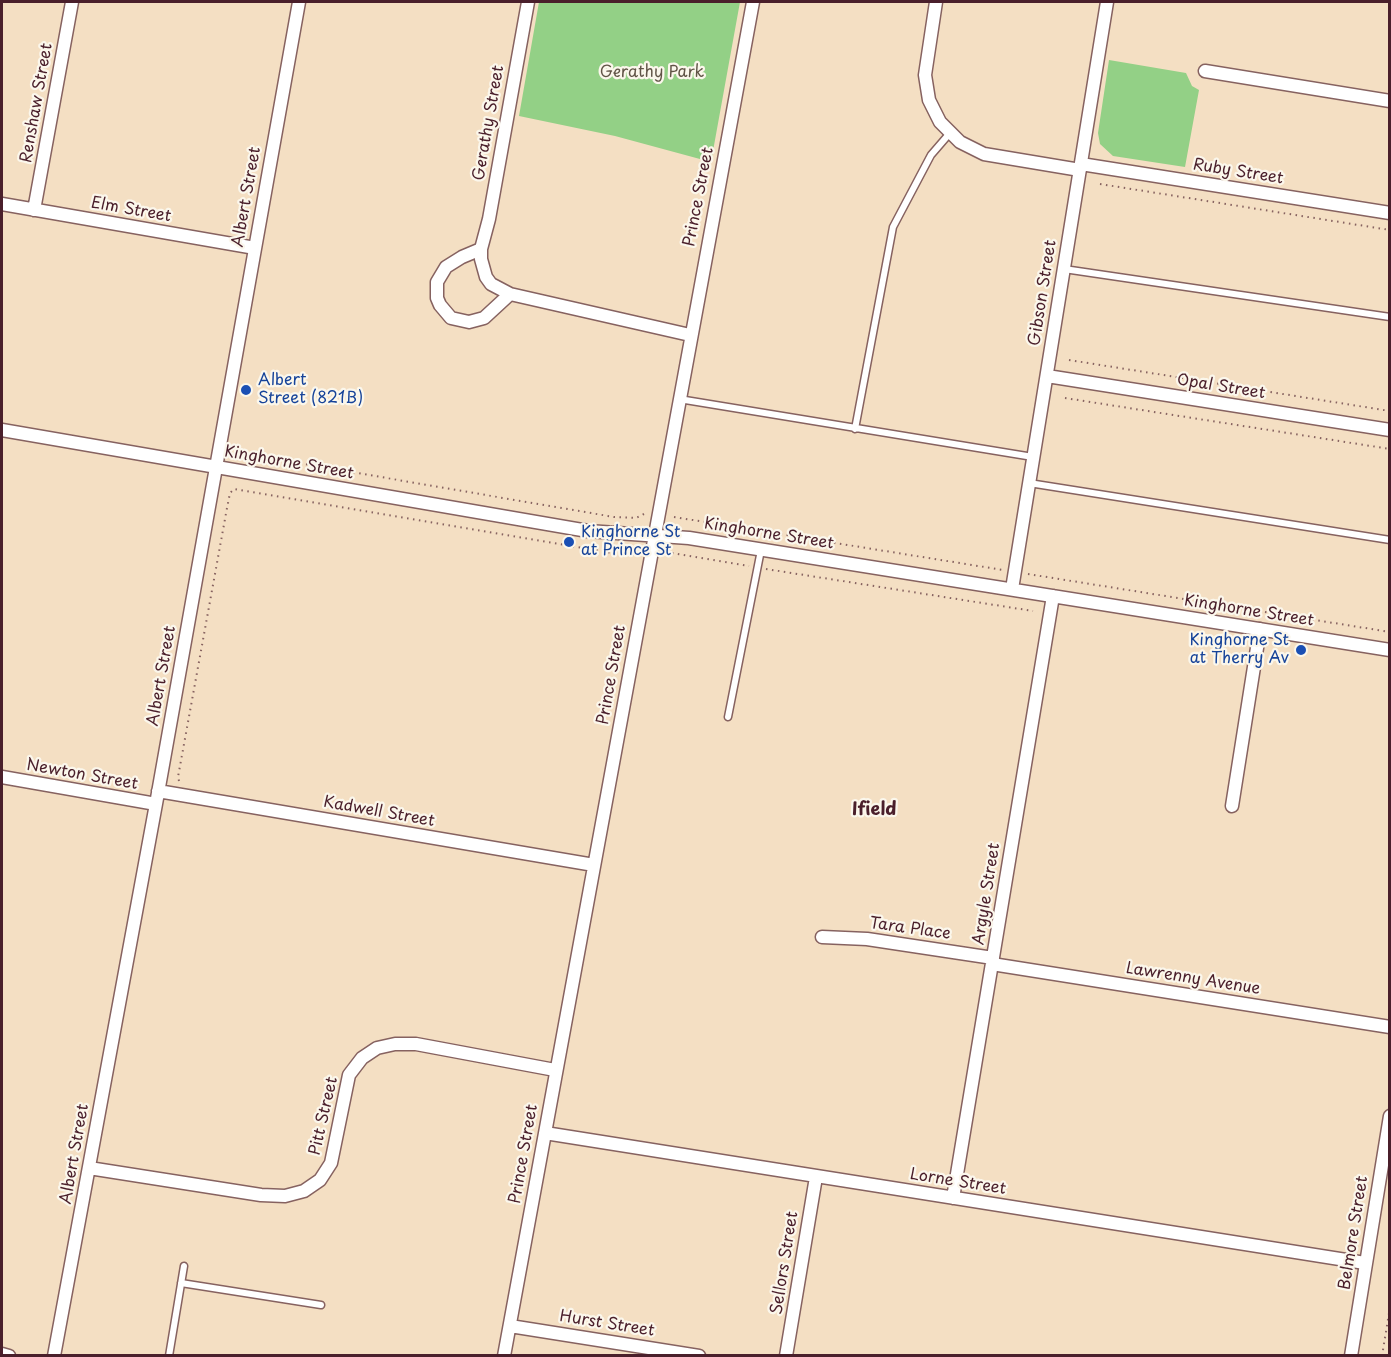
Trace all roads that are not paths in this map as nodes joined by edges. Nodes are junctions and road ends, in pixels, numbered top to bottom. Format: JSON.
{"nodes":[{"id":1,"x":72,"y":2,"type":"edge"},
{"id":2,"x":299,"y":2,"type":"edge"},
{"id":3,"x":528,"y":2,"type":"edge"},
{"id":4,"x":753,"y":2,"type":"edge"},
{"id":5,"x":936,"y":2,"type":"edge"},
{"id":6,"x":1107,"y":2,"type":"edge"},
{"id":7,"x":1205,"y":71,"type":"dead end"},
{"id":8,"x":1389,"y":101,"type":"edge"},
{"id":9,"x":950,"y":133,"type":"junction"},
{"id":10,"x":1081,"y":167,"type":"junction"},
{"id":11,"x":2,"y":204,"type":"edge"},
{"id":12,"x":34,"y":210,"type":"junction"},
{"id":13,"x":1389,"y":213,"type":"edge"},
{"id":14,"x":255,"y":248,"type":"junction"},
{"id":15,"x":481,"y":249,"type":"junction"},
{"id":16,"x":1064,"y":269,"type":"junction"},
{"id":17,"x":510,"y":294,"type":"junction"},
{"id":18,"x":1389,"y":317,"type":"edge"},
{"id":19,"x":690,"y":335,"type":"junction"},
{"id":20,"x":1047,"y":376,"type":"junction"},
{"id":21,"x":678,"y":399,"type":"junction"},
{"id":22,"x":855,"y":429,"type":"junction"},
{"id":23,"x":2,"y":430,"type":"edge"},
{"id":24,"x":1389,"y":430,"type":"edge"},
{"id":25,"x":1034,"y":457,"type":"junction"},
{"id":26,"x":216,"y":467,"type":"junction"},
{"id":27,"x":1029,"y":483,"type":"junction"},
{"id":28,"x":654,"y":534,"type":"junction"},
{"id":29,"x":1389,"y":540,"type":"edge"},
{"id":30,"x":761,"y":549,"type":"junction"},
{"id":31,"x":1012,"y":589,"type":"junction"},
{"id":32,"x":1053,"y":596,"type":"junction"},
{"id":33,"x":1260,"y":629,"type":"junction"},
{"id":34,"x":1389,"y":650,"type":"edge"},
{"id":35,"x":728,"y":717,"type":"dead end"},
{"id":36,"x":2,"y":777,"type":"edge"},
{"id":37,"x":158,"y":791,"type":"junction"},
{"id":38,"x":156,"y":804,"type":"junction"},
{"id":39,"x":1232,"y":806,"type":"dead end"},
{"id":40,"x":594,"y":865,"type":"junction"},
{"id":41,"x":822,"y":937,"type":"dead end"},
{"id":42,"x":992,"y":961,"type":"junction"},
{"id":43,"x":1389,"y":1027,"type":"edge"},
{"id":44,"x":555,"y":1070,"type":"junction"},
{"id":45,"x":1389,"y":1116,"type":"edge"},
{"id":46,"x":545,"y":1132,"type":"junction"},
{"id":47,"x":89,"y":1168,"type":"junction"},
{"id":48,"x":816,"y":1177,"type":"junction"},
{"id":49,"x":953,"y":1198,"type":"junction"},
{"id":50,"x":1365,"y":1263,"type":"junction"},
{"id":51,"x":184,"y":1266,"type":"dead end"},
{"id":52,"x":182,"y":1283,"type":"junction"},
{"id":53,"x":321,"y":1305,"type":"dead end"},
{"id":54,"x":510,"y":1326,"type":"junction"},
{"id":55,"x":2,"y":1354,"type":"edge"},
{"id":56,"x":9,"y":1356,"type":"edge"},
{"id":57,"x":54,"y":1356,"type":"edge"},
{"id":58,"x":169,"y":1356,"type":"edge"},
{"id":59,"x":504,"y":1356,"type":"edge"},
{"id":60,"x":699,"y":1356,"type":"edge"},
{"id":61,"x":786,"y":1356,"type":"edge"},
{"id":62,"x":1351,"y":1356,"type":"edge"}],
"edges":[{"from":1,"to":12,"type":"street","name":"Renshaw Street"},
{"from":2,"to":14,"type":"street","name":"Albert Street"},
{"from":3,"to":15,"type":"street","name":"Gerathy Street"},
{"from":4,"to":19,"type":"street","name":"Prince Street"},
{"from":5,"to":9,"type":"street"},
{"from":6,"to":10,"type":"street","name":"Gibson Street"},
{"from":7,"to":8,"type":"street"},
{"from":9,"to":10,"type":"street","name":"Ruby Street"},
{"from":9,"to":22,"type":"lane"},
{"from":10,"to":13,"type":"street","name":"Ruby Street"},
{"from":10,"to":16,"type":"street","name":"Gibson Street"},
{"from":11,"to":12,"type":"street","name":"Elm Street"},
{"from":12,"to":14,"type":"street","name":"Elm Street"},
{"from":14,"to":26,"type":"street","name":"Albert Street"},
{"from":15,"to":17,"type":"street","name":"Gerathy Street"},
{"from":15,"to":17,"type":"street"},
{"from":16,"to":18,"type":"lane"},
{"from":16,"to":20,"type":"street","name":"Gibson Street"},
{"from":17,"to":19,"type":"street","name":"Gerathy Street"},
{"from":19,"to":21,"type":"street","name":"Prince Street"},
{"from":20,"to":24,"type":"street","name":"Opal Street"},
{"from":20,"to":25,"type":"street","name":"Gibson Street"},
{"from":21,"to":22,"type":"lane"},
{"from":21,"to":28,"type":"street","name":"Prince Street"},
{"from":22,"to":25,"type":"lane"},
{"from":23,"to":26,"type":"street","name":"Kinghorne Street"},
{"from":25,"to":27,"type":"street","name":"Gibson Street"},
{"from":26,"to":28,"type":"street","name":"Kinghorne Street"},
{"from":26,"to":37,"type":"street","name":"Albert Street"},
{"from":27,"to":29,"type":"lane"},
{"from":27,"to":31,"type":"street","name":"Gibson Street"},
{"from":28,"to":30,"type":"street","name":"Kinghorne Street"},
{"from":28,"to":40,"type":"street","name":"Prince Street"},
{"from":30,"to":31,"type":"street","name":"Kinghorne Street"},
{"from":30,"to":35,"type":"lane"},
{"from":31,"to":32,"type":"street","name":"Kinghorne Street"},
{"from":32,"to":33,"type":"street","name":"Kinghorne Street"},
{"from":32,"to":42,"type":"street","name":"Argyle Street"},
{"from":33,"to":34,"type":"street","name":"Kinghorne Street"},
{"from":33,"to":39,"type":"street"},
{"from":36,"to":38,"type":"street","name":"Newton Street"},
{"from":37,"to":38,"type":"street","name":"Albert Street"},
{"from":37,"to":40,"type":"street","name":"Kadwell Street"},
{"from":38,"to":47,"type":"street","name":"Albert Street"},
{"from":40,"to":44,"type":"street","name":"Prince Street"},
{"from":41,"to":42,"type":"street","name":"Tara Place"},
{"from":42,"to":43,"type":"street","name":"Lawrenny Avenue"},
{"from":42,"to":49,"type":"street","name":"Argyle Street"},
{"from":44,"to":46,"type":"street","name":"Prince Street"},
{"from":44,"to":47,"type":"street","name":"Pitt Street"},
{"from":45,"to":50,"type":"street","name":"Belmore Street"},
{"from":46,"to":48,"type":"street","name":"Lorne Street"},
{"from":46,"to":54,"type":"street","name":"Prince Street"},
{"from":47,"to":57,"type":"street","name":"Albert Street"},
{"from":48,"to":49,"type":"street","name":"Lorne Street"},
{"from":48,"to":61,"type":"street","name":"Sellors Street"},
{"from":49,"to":50,"type":"street","name":"Lorne Street"},
{"from":50,"to":62,"type":"street","name":"Belmore Street"},
{"from":51,"to":52,"type":"lane"},
{"from":52,"to":53,"type":"lane"},
{"from":52,"to":58,"type":"lane"},
{"from":54,"to":59,"type":"street","name":"Prince Street"},
{"from":54,"to":60,"type":"street","name":"Hurst Street"},
{"from":55,"to":56,"type":"street"}]}
